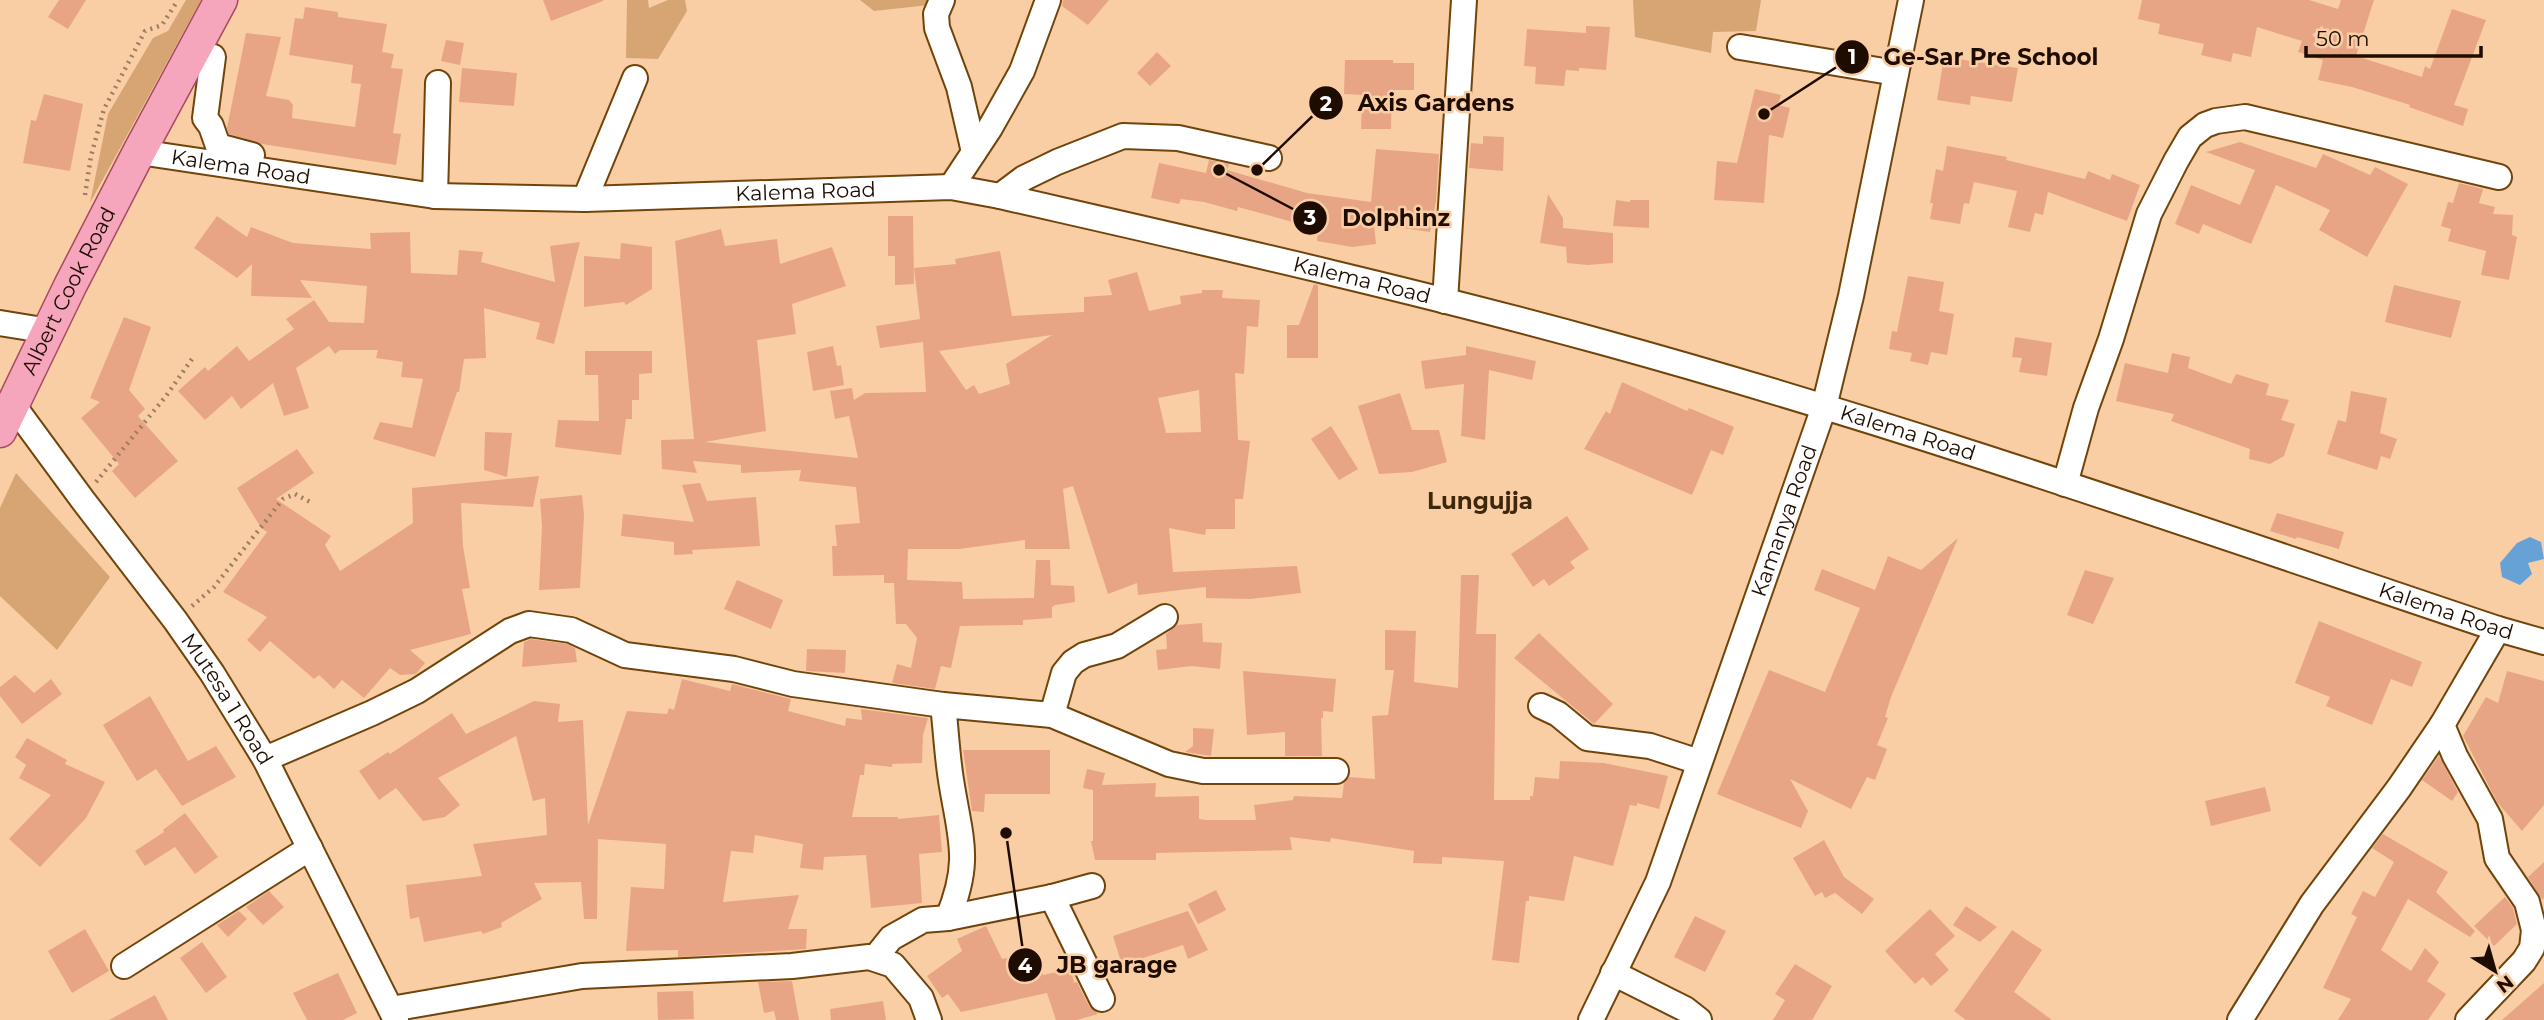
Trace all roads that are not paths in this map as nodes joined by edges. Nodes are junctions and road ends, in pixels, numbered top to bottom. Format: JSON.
{"nodes":[{"id":1,"x":221,"y":0,"type":"edge"},
{"id":2,"x":942,"y":0,"type":"edge"},
{"id":3,"x":1048,"y":0,"type":"edge"},
{"id":4,"x":1464,"y":0,"type":"edge"},
{"id":5,"x":1911,"y":0,"type":"edge"},
{"id":6,"x":1740,"y":47,"type":"dead end"},
{"id":7,"x":213,"y":57,"type":"dead end"},
{"id":8,"x":1896,"y":73,"type":"junction"},
{"id":9,"x":635,"y":78,"type":"dead end"},
{"id":10,"x":438,"y":83,"type":"dead end"},
{"id":11,"x":139,"y":152,"type":"junction"},
{"id":12,"x":974,"y":152,"type":"junction"},
{"id":13,"x":1269,"y":158,"type":"dead end"},
{"id":14,"x":340,"y":174,"type":"junction"},
{"id":15,"x":2498,"y":177,"type":"dead end"},
{"id":16,"x":951,"y":187,"type":"junction"},
{"id":17,"x":1000,"y":195,"type":"junction"},
{"id":18,"x":435,"y":196,"type":"junction"},
{"id":19,"x":585,"y":198,"type":"junction"},
{"id":20,"x":1445,"y":301,"type":"junction"},
{"id":21,"x":0,"y":323,"type":"edge"},
{"id":22,"x":49,"y":331,"type":"junction"},
{"id":23,"x":1824,"y":407,"type":"junction"},
{"id":24,"x":7,"y":418,"type":"edge"},
{"id":25,"x":2065,"y":484,"type":"junction"},
{"id":26,"x":1165,"y":617,"type":"dead end"},
{"id":27,"x":2498,"y":629,"type":"junction"},
{"id":28,"x":2544,"y":642,"type":"edge"},
{"id":29,"x":943,"y":705,"type":"junction"},
{"id":30,"x":1541,"y":706,"type":"dead end"},
{"id":31,"x":1052,"y":715,"type":"junction"},
{"id":32,"x":2442,"y":725,"type":"junction"},
{"id":33,"x":265,"y":759,"type":"junction"},
{"id":34,"x":1699,"y":762,"type":"junction"},
{"id":35,"x":1336,"y":771,"type":"dead end"},
{"id":36,"x":310,"y":848,"type":"junction"},
{"id":37,"x":1092,"y":886,"type":"dead end"},
{"id":38,"x":1052,"y":897,"type":"junction"},
{"id":39,"x":948,"y":918,"type":"junction"},
{"id":40,"x":874,"y":958,"type":"junction"},
{"id":41,"x":124,"y":966,"type":"dead end"},
{"id":42,"x":1613,"y":973,"type":"junction"},
{"id":43,"x":1101,"y":999,"type":"dead end"},
{"id":44,"x":394,"y":1015,"type":"edge"},
{"id":45,"x":929,"y":1020,"type":"edge"},
{"id":46,"x":1591,"y":1020,"type":"edge"},
{"id":47,"x":1699,"y":1020,"type":"edge"},
{"id":48,"x":2240,"y":1020,"type":"edge"},
{"id":49,"x":2468,"y":1020,"type":"edge"}],
"edges":[{"from":1,"to":11,"type":"main road","name":"Albert Cook Road"},
{"from":2,"to":12,"type":"street"},
{"from":3,"to":12,"type":"street"},
{"from":4,"to":20,"type":"street"},
{"from":5,"to":8,"type":"street","name":"Kamanya Road"},
{"from":6,"to":8,"type":"street"},
{"from":7,"to":14,"type":"street"},
{"from":8,"to":23,"type":"street","name":"Kamanya Road"},
{"from":9,"to":19,"type":"street"},
{"from":10,"to":18,"type":"street"},
{"from":11,"to":14,"type":"street","name":"Kalema Road"},
{"from":11,"to":22,"type":"main road","name":"Albert Cook Road"},
{"from":12,"to":16,"type":"street"},
{"from":13,"to":17,"type":"street"},
{"from":14,"to":18,"type":"street","name":"Kalema Road"},
{"from":15,"to":25,"type":"street"},
{"from":16,"to":17,"type":"street","name":"Kalema Road"},
{"from":16,"to":19,"type":"street","name":"Kalema Road"},
{"from":17,"to":20,"type":"street","name":"Kalema Road"},
{"from":18,"to":19,"type":"street","name":"Kalema Road"},
{"from":20,"to":23,"type":"street","name":"Kalema Road"},
{"from":21,"to":22,"type":"street"},
{"from":22,"to":24,"type":"main road","name":"Albert Cook Road"},
{"from":23,"to":25,"type":"street","name":"Kalema Road"},
{"from":23,"to":34,"type":"street","name":"Kamanya Road"},
{"from":24,"to":33,"type":"street","name":"Mutesa 1 Road"},
{"from":25,"to":27,"type":"street","name":"Kalema Road"},
{"from":26,"to":31,"type":"street"},
{"from":27,"to":28,"type":"street","name":"Kalema Road"},
{"from":27,"to":32,"type":"street"},
{"from":29,"to":31,"type":"street"},
{"from":29,"to":33,"type":"street"},
{"from":29,"to":39,"type":"street"},
{"from":30,"to":34,"type":"street"},
{"from":31,"to":35,"type":"street"},
{"from":32,"to":48,"type":"street"},
{"from":32,"to":49,"type":"street"},
{"from":33,"to":36,"type":"street","name":"Mutesa 1 Road"},
{"from":34,"to":42,"type":"street","name":"Kamanya Road"},
{"from":36,"to":41,"type":"street"},
{"from":36,"to":44,"type":"street","name":"Mutesa 1 Road"},
{"from":37,"to":38,"type":"street"},
{"from":38,"to":39,"type":"street"},
{"from":38,"to":43,"type":"street"},
{"from":39,"to":40,"type":"street"},
{"from":40,"to":44,"type":"street"},
{"from":40,"to":45,"type":"street"},
{"from":42,"to":46,"type":"street","name":"Kamanya Road"},
{"from":42,"to":47,"type":"street"}]}
